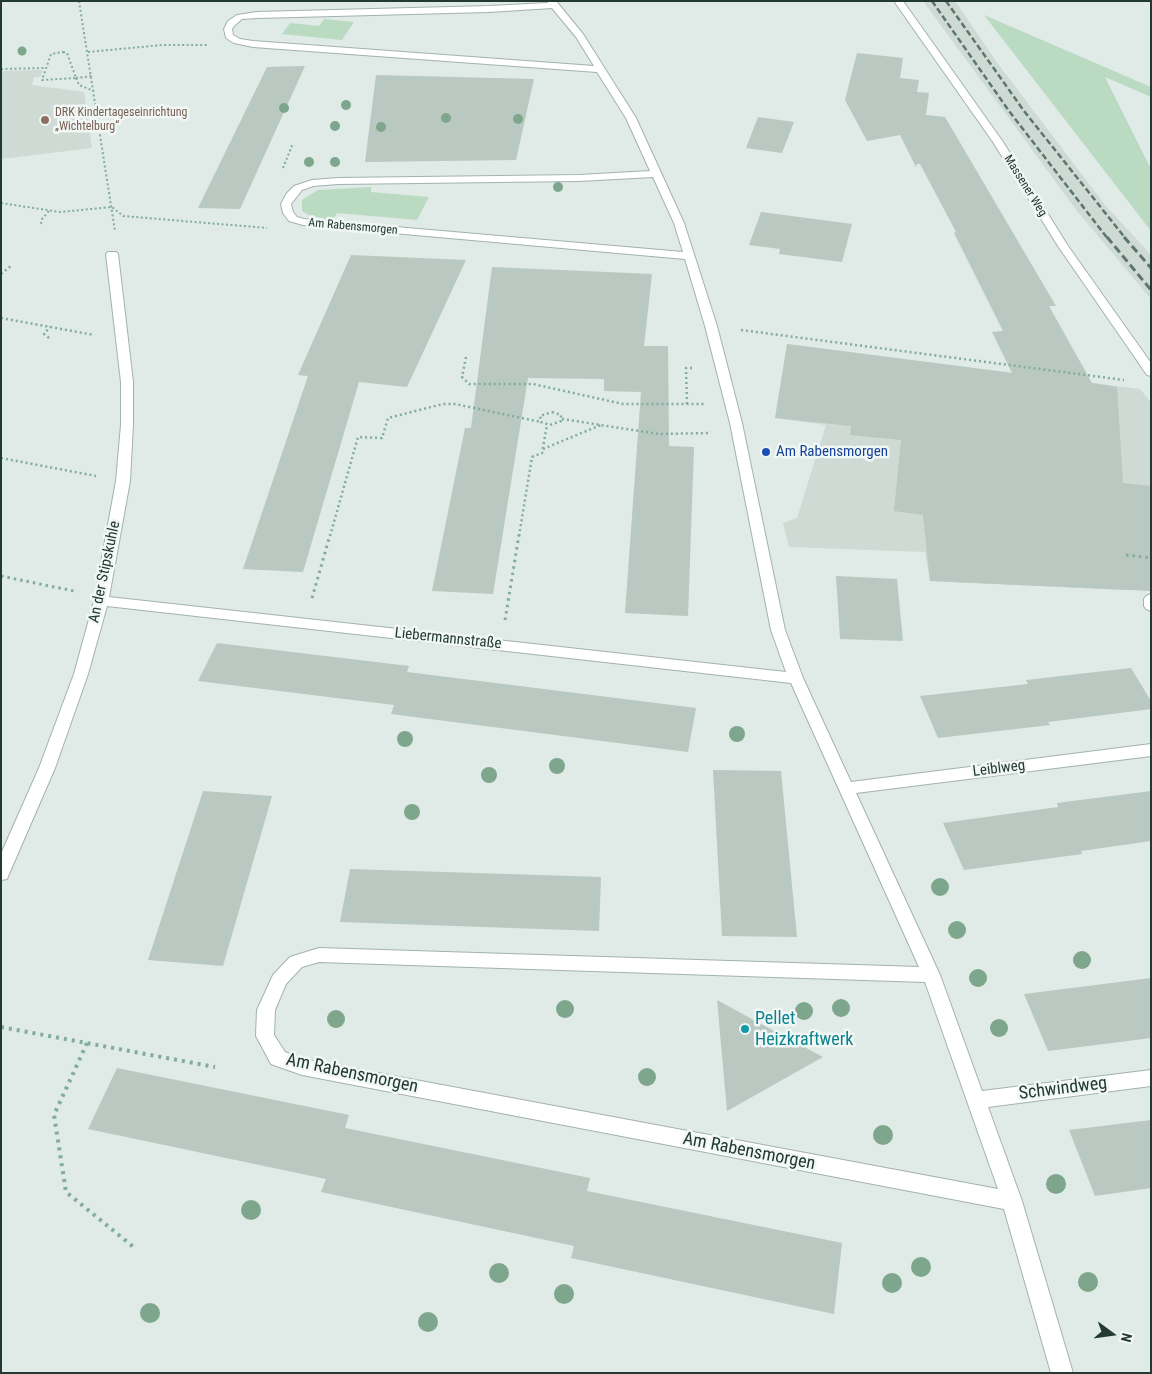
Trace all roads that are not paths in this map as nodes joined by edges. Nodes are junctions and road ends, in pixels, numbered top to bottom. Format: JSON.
{"nodes":[{"id":1,"x":898,"y":1,"type":"edge"},
{"id":2,"x":553,"y":3,"type":"edge"},
{"id":3,"x":600,"y":69,"type":"junction"},
{"id":4,"x":658,"y":174,"type":"junction"},
{"id":5,"x":112,"y":254,"type":"road end"},
{"id":6,"x":690,"y":256,"type":"junction"},
{"id":7,"x":1151,"y":372,"type":"edge"},
{"id":8,"x":1151,"y":599,"type":"edge"},
{"id":9,"x":101,"y":601,"type":"junction"},
{"id":10,"x":1151,"y":606,"type":"edge"},
{"id":11,"x":796,"y":678,"type":"junction"},
{"id":12,"x":1151,"y":750,"type":"edge"},
{"id":13,"x":847,"y":788,"type":"junction"},
{"id":14,"x":1,"y":874,"type":"edge"},
{"id":15,"x":931,"y":975,"type":"junction"},
{"id":16,"x":1151,"y":1078,"type":"edge"},
{"id":17,"x":976,"y":1100,"type":"junction"},
{"id":18,"x":1012,"y":1201,"type":"junction"},
{"id":19,"x":1062,"y":1373,"type":"edge"}],
"edges":[{"from":1,"to":7,"type":"street","name":"Massener Weg"},
{"from":2,"to":3,"type":"street"},
{"from":2,"to":3,"type":"street"},
{"from":3,"to":4,"type":"street"},
{"from":4,"to":6,"type":"street"},
{"from":4,"to":6,"type":"street","name":"Am Rabensmorgen"},
{"from":5,"to":9,"type":"street","name":"An der Stipskuhle"},
{"from":6,"to":11,"type":"street"},
{"from":8,"to":10,"type":"street"},
{"from":9,"to":11,"type":"street","name":"Liebermannstraße"},
{"from":9,"to":14,"type":"street","name":"An der Stipskuhle"},
{"from":11,"to":13,"type":"street"},
{"from":12,"to":13,"type":"street","name":"Leiblweg"},
{"from":13,"to":15,"type":"street"},
{"from":15,"to":17,"type":"street"},
{"from":15,"to":18,"type":"street","name":"Am Rabensmorgen"},
{"from":16,"to":17,"type":"street","name":"Schwindweg"},
{"from":17,"to":18,"type":"street"},
{"from":18,"to":19,"type":"street"}]}
